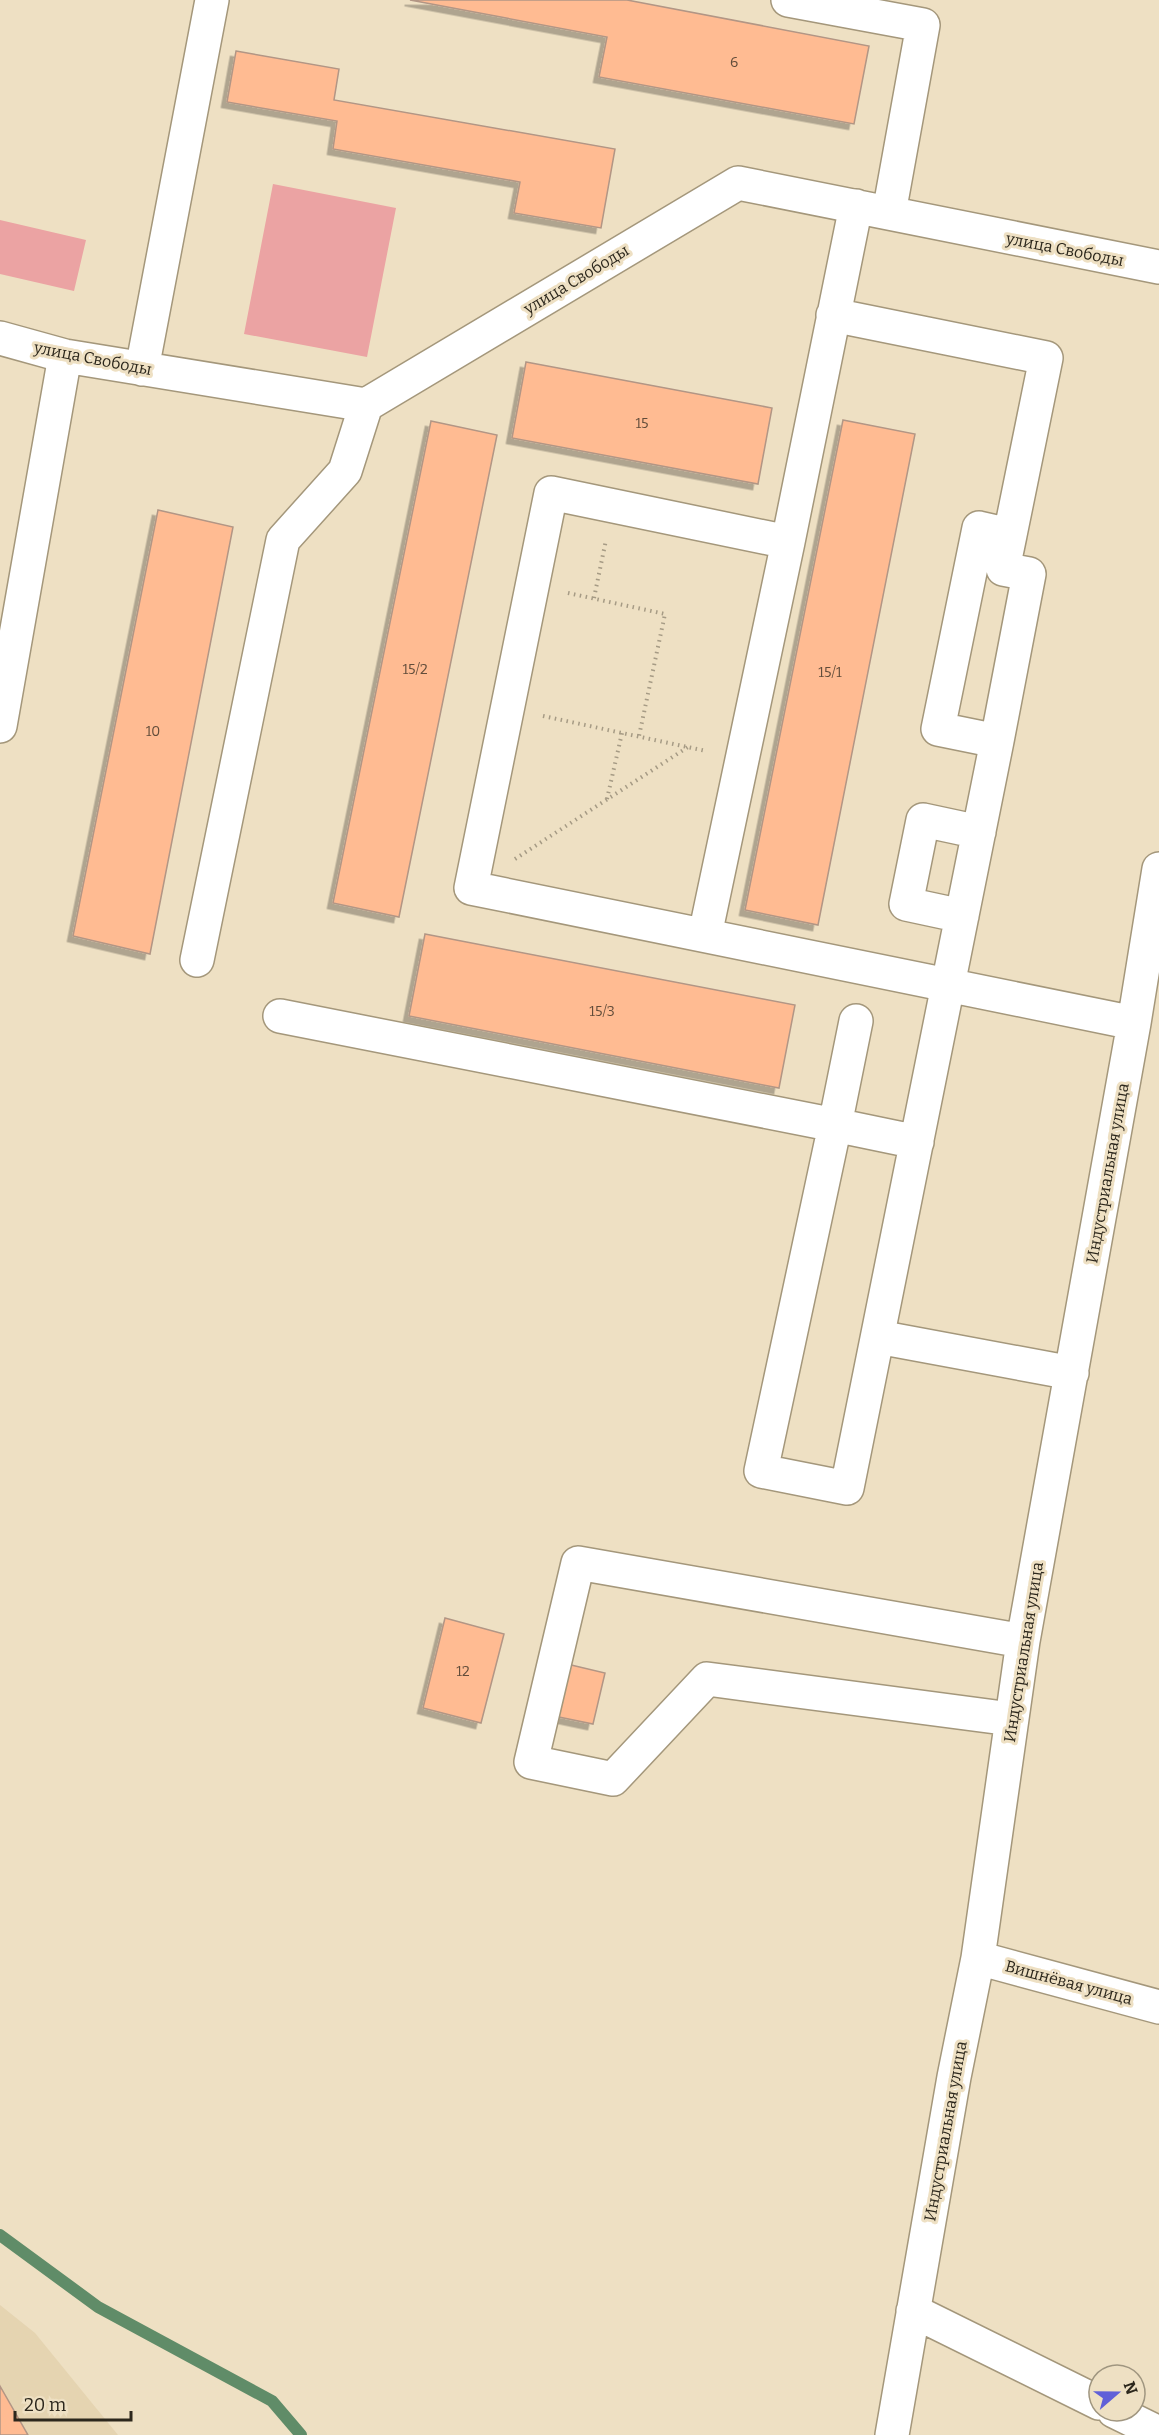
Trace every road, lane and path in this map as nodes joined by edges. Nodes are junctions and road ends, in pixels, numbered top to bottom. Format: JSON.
{"nodes":[{"id":1,"x":212,"y":0,"type":"edge"},
{"id":2,"x":788,"y":0,"type":"edge"},
{"id":3,"x":856,"y":206,"type":"junction"},
{"id":4,"x":889,"y":213,"type":"junction"},
{"id":5,"x":1159,"y":267,"type":"edge"},
{"id":6,"x":833,"y":315,"type":"junction"},
{"id":7,"x":0,"y":338,"type":"edge"},
{"id":8,"x":65,"y":356,"type":"junction"},
{"id":9,"x":142,"y":369,"type":"junction"},
{"id":10,"x":366,"y":405,"type":"junction"},
{"id":11,"x":613,"y":507,"type":"junction"},
{"id":12,"x":1010,"y":535,"type":"junction"},
{"id":13,"x":788,"y":542,"type":"junction"},
{"id":14,"x":532,"y":585,"type":"junction"},
{"id":15,"x":594,"y":598,"type":"junction"},
{"id":16,"x":507,"y":708,"type":"junction"},
{"id":17,"x":0,"y":726,"type":"edge"},
{"id":18,"x":622,"y":733,"type":"junction"},
{"id":19,"x":639,"y":736,"type":"junction"},
{"id":20,"x":997,"y":741,"type":"junction"},
{"id":21,"x":688,"y":747,"type":"junction"},
{"id":22,"x":742,"y":759,"type":"junction"},
{"id":23,"x":607,"y":799,"type":"junction"},
{"id":24,"x":979,"y":832,"type":"junction"},
{"id":25,"x":1159,"y":869,"type":"edge"},
{"id":26,"x":471,"y":888,"type":"junction"},
{"id":27,"x":962,"y":916,"type":"junction"},
{"id":28,"x":705,"y":935,"type":"junction"},
{"id":29,"x":197,"y":960,"type":"dead end"},
{"id":30,"x":948,"y":985,"type":"junction"},
{"id":31,"x":280,"y":1016,"type":"dead end"},
{"id":32,"x":856,"y":1021,"type":"dead end"},
{"id":33,"x":1134,"y":1023,"type":"junction"},
{"id":34,"x":835,"y":1125,"type":"junction"},
{"id":35,"x":917,"y":1142,"type":"junction"},
{"id":36,"x":878,"y":1337,"type":"junction"},
{"id":37,"x":1072,"y":1373,"type":"junction"},
{"id":38,"x":1023,"y":1641,"type":"junction"},
{"id":39,"x":1011,"y":1719,"type":"junction"},
{"id":40,"x":978,"y":1958,"type":"junction"},
{"id":41,"x":1159,"y":2007,"type":"edge"},
{"id":42,"x":913,"y":2311,"type":"junction"},
{"id":43,"x":1087,"y":2397,"type":"edge"},
{"id":44,"x":1139,"y":2423,"type":"edge"},
{"id":45,"x":1159,"y":2433,"type":"edge"},
{"id":46,"x":892,"y":2435,"type":"edge"}],
"edges":[{"from":1,"to":9,"type":"street"},
{"from":2,"to":4,"type":"street"},
{"from":3,"to":4,"type":"street","name":"улица Свободы"},
{"from":3,"to":6,"type":"street"},
{"from":3,"to":10,"type":"street","name":"улица Свободы"},
{"from":4,"to":5,"type":"street","name":"улица Свободы"},
{"from":6,"to":12,"type":"street"},
{"from":6,"to":13,"type":"street"},
{"from":7,"to":8,"type":"street","name":"улица Свободы"},
{"from":8,"to":9,"type":"street","name":"улица Свободы"},
{"from":8,"to":17,"type":"street"},
{"from":9,"to":10,"type":"street","name":"улица Свободы"},
{"from":10,"to":29,"type":"street"},
{"from":11,"to":13,"type":"street"},
{"from":11,"to":14,"type":"street"},
{"from":11,"to":15,"type":"path"},
{"from":12,"to":20,"type":"street"},
{"from":12,"to":20,"type":"street"},
{"from":13,"to":22,"type":"street"},
{"from":14,"to":15,"type":"path"},
{"from":14,"to":16,"type":"street"},
{"from":15,"to":19,"type":"path"},
{"from":16,"to":18,"type":"path"},
{"from":16,"to":26,"type":"street"},
{"from":18,"to":19,"type":"path"},
{"from":18,"to":23,"type":"path"},
{"from":19,"to":21,"type":"path"},
{"from":20,"to":24,"type":"street"},
{"from":21,"to":22,"type":"path"},
{"from":21,"to":23,"type":"path"},
{"from":22,"to":28,"type":"street"},
{"from":23,"to":26,"type":"path"},
{"from":24,"to":27,"type":"street"},
{"from":24,"to":27,"type":"street"},
{"from":25,"to":33,"type":"street","name":"Индустриальная улица"},
{"from":26,"to":28,"type":"street"},
{"from":27,"to":30,"type":"street"},
{"from":28,"to":30,"type":"street"},
{"from":30,"to":33,"type":"street"},
{"from":30,"to":35,"type":"street"},
{"from":31,"to":34,"type":"street"},
{"from":32,"to":34,"type":"street"},
{"from":33,"to":37,"type":"street","name":"Индустриальная улица"},
{"from":34,"to":35,"type":"street"},
{"from":34,"to":36,"type":"street"},
{"from":35,"to":36,"type":"street"},
{"from":36,"to":37,"type":"street"},
{"from":37,"to":38,"type":"street","name":"Индустриальная улица"},
{"from":38,"to":39,"type":"street","name":"Индустриальная улица"},
{"from":38,"to":39,"type":"street"},
{"from":39,"to":40,"type":"street","name":"Индустриальная улица"},
{"from":40,"to":41,"type":"street","name":"Вишнёвая улица"},
{"from":40,"to":42,"type":"street","name":"Индустриальная улица"},
{"from":42,"to":43,"type":"street"},
{"from":42,"to":46,"type":"street","name":"Индустриальная улица"},
{"from":44,"to":45,"type":"street"}]}
